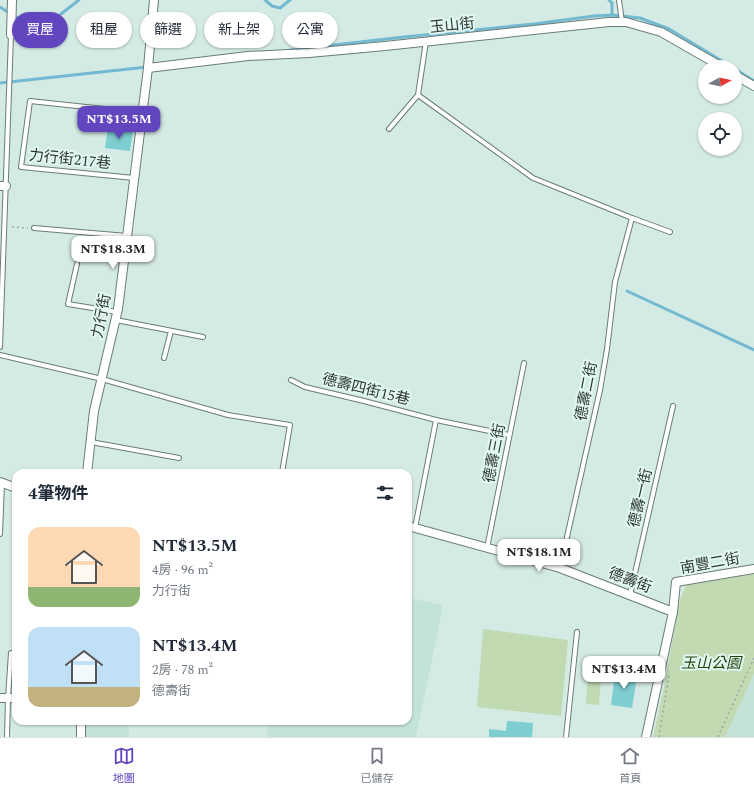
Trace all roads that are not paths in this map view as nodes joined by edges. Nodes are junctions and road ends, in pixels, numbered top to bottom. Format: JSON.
{"nodes":[{"id":1,"x":12,"y":0,"type":"edge"},
{"id":2,"x":154,"y":0,"type":"edge"},
{"id":3,"x":619,"y":0,"type":"edge"},
{"id":4,"x":622,"y":22,"type":"junction"},
{"id":5,"x":11,"y":35,"type":"joint"},
{"id":6,"x":426,"y":42,"type":"junction"},
{"id":7,"x":710,"y":60,"type":"edge"},
{"id":8,"x":148,"y":68,"type":"junction"},
{"id":9,"x":742,"y":79,"type":"edge"},
{"id":10,"x":754,"y":86,"type":"edge"},
{"id":11,"x":418,"y":95,"type":"junction"},
{"id":12,"x":142,"y":113,"type":"junction"},
{"id":13,"x":389,"y":129,"type":"dead end"},
{"id":14,"x":134,"y":178,"type":"junction"},
{"id":15,"x":3,"y":186,"type":"edge"},
{"id":16,"x":632,"y":218,"type":"junction"},
{"id":17,"x":34,"y":228,"type":"road end"},
{"id":18,"x":670,"y":232,"type":"dead end"},
{"id":19,"x":127,"y":236,"type":"junction"},
{"id":20,"x":77,"y":264,"type":"dead end"},
{"id":21,"x":117,"y":316,"type":"junction"},
{"id":22,"x":171,"y":331,"type":"junction"},
{"id":23,"x":203,"y":337,"type":"dead end"},
{"id":24,"x":0,"y":348,"type":"edge"},
{"id":25,"x":0,"y":355,"type":"edge"},
{"id":26,"x":164,"y":358,"type":"dead end"},
{"id":27,"x":524,"y":362,"type":"dead end"},
{"id":28,"x":102,"y":379,"type":"junction"},
{"id":29,"x":291,"y":380,"type":"dead end"},
{"id":30,"x":673,"y":406,"type":"dead end"},
{"id":31,"x":436,"y":420,"type":"junction"},
{"id":32,"x":509,"y":435,"type":"junction"},
{"id":33,"x":91,"y":442,"type":"junction"},
{"id":34,"x":179,"y":458,"type":"dead end"},
{"id":35,"x":88,"y":469,"type":"edge"},
{"id":36,"x":283,"y":469,"type":"edge"},
{"id":37,"x":1,"y":482,"type":"edge"},
{"id":38,"x":12,"y":486,"type":"edge"},
{"id":39,"x":412,"y":527,"type":"edge"},
{"id":40,"x":0,"y":534,"type":"edge"},
{"id":41,"x":487,"y":548,"type":"junction"},
{"id":42,"x":560,"y":568,"type":"junction"},
{"id":43,"x":754,"y":569,"type":"edge"},
{"id":44,"x":630,"y":595,"type":"junction"},
{"id":45,"x":673,"y":612,"type":"junction"},
{"id":46,"x":577,"y":632,"type":"dead end"},
{"id":47,"x":11,"y":653,"type":"dead end"},
{"id":48,"x":8,"y":698,"type":"edge"},
{"id":49,"x":81,"y":725,"type":"edge"},
{"id":50,"x":7,"y":737,"type":"edge"},
{"id":51,"x":81,"y":737,"type":"edge"},
{"id":52,"x":566,"y":737,"type":"edge"},
{"id":53,"x":646,"y":737,"type":"edge"}],
"edges":[{"from":1,"to":5,"type":"street"},
{"from":2,"to":8,"type":"street"},
{"from":3,"to":4,"type":"lane"},
{"from":4,"to":6,"type":"street","name":"玉山街"},
{"from":4,"to":7,"type":"street","name":"玉山街"},
{"from":5,"to":15,"type":"lane"},
{"from":6,"to":8,"type":"street","name":"玉山街"},
{"from":6,"to":11,"type":"lane"},
{"from":8,"to":12,"type":"street","name":"力行街"},
{"from":9,"to":10,"type":"street"},
{"from":11,"to":13,"type":"lane"},
{"from":11,"to":16,"type":"lane"},
{"from":12,"to":14,"type":"street","name":"力行街"},
{"from":12,"to":14,"type":"lane","name":"力行街217巷"},
{"from":14,"to":19,"type":"street","name":"力行街"},
{"from":15,"to":24,"type":"lane"},
{"from":16,"to":18,"type":"lane"},
{"from":16,"to":42,"type":"lane","name":"德壽二街"},
{"from":17,"to":19,"type":"lane"},
{"from":19,"to":21,"type":"street","name":"力行街"},
{"from":20,"to":21,"type":"lane"},
{"from":21,"to":22,"type":"lane"},
{"from":21,"to":28,"type":"street","name":"力行街"},
{"from":22,"to":23,"type":"lane"},
{"from":22,"to":26,"type":"lane"},
{"from":25,"to":28,"type":"lane"},
{"from":27,"to":32,"type":"lane","name":"德壽三街"},
{"from":28,"to":33,"type":"street","name":"力行街"},
{"from":28,"to":36,"type":"lane"},
{"from":29,"to":31,"type":"lane","name":"德壽四街15巷"},
{"from":30,"to":44,"type":"lane","name":"德壽一街"},
{"from":31,"to":32,"type":"lane","name":"德壽四街15巷"},
{"from":31,"to":39,"type":"lane"},
{"from":32,"to":41,"type":"lane","name":"德壽三街"},
{"from":33,"to":34,"type":"lane"},
{"from":33,"to":35,"type":"street","name":"力行街"},
{"from":37,"to":38,"type":"street"},
{"from":37,"to":40,"type":"lane"},
{"from":39,"to":41,"type":"street","name":"德壽街"},
{"from":41,"to":42,"type":"street","name":"德壽街"},
{"from":42,"to":44,"type":"street","name":"德壽街"},
{"from":43,"to":45,"type":"street","name":"南豐二街"},
{"from":44,"to":45,"type":"street","name":"德壽街"},
{"from":45,"to":53,"type":"street"},
{"from":46,"to":52,"type":"lane"},
{"from":47,"to":48,"type":"lane"},
{"from":48,"to":50,"type":"lane"},
{"from":49,"to":51,"type":"street"}]}
